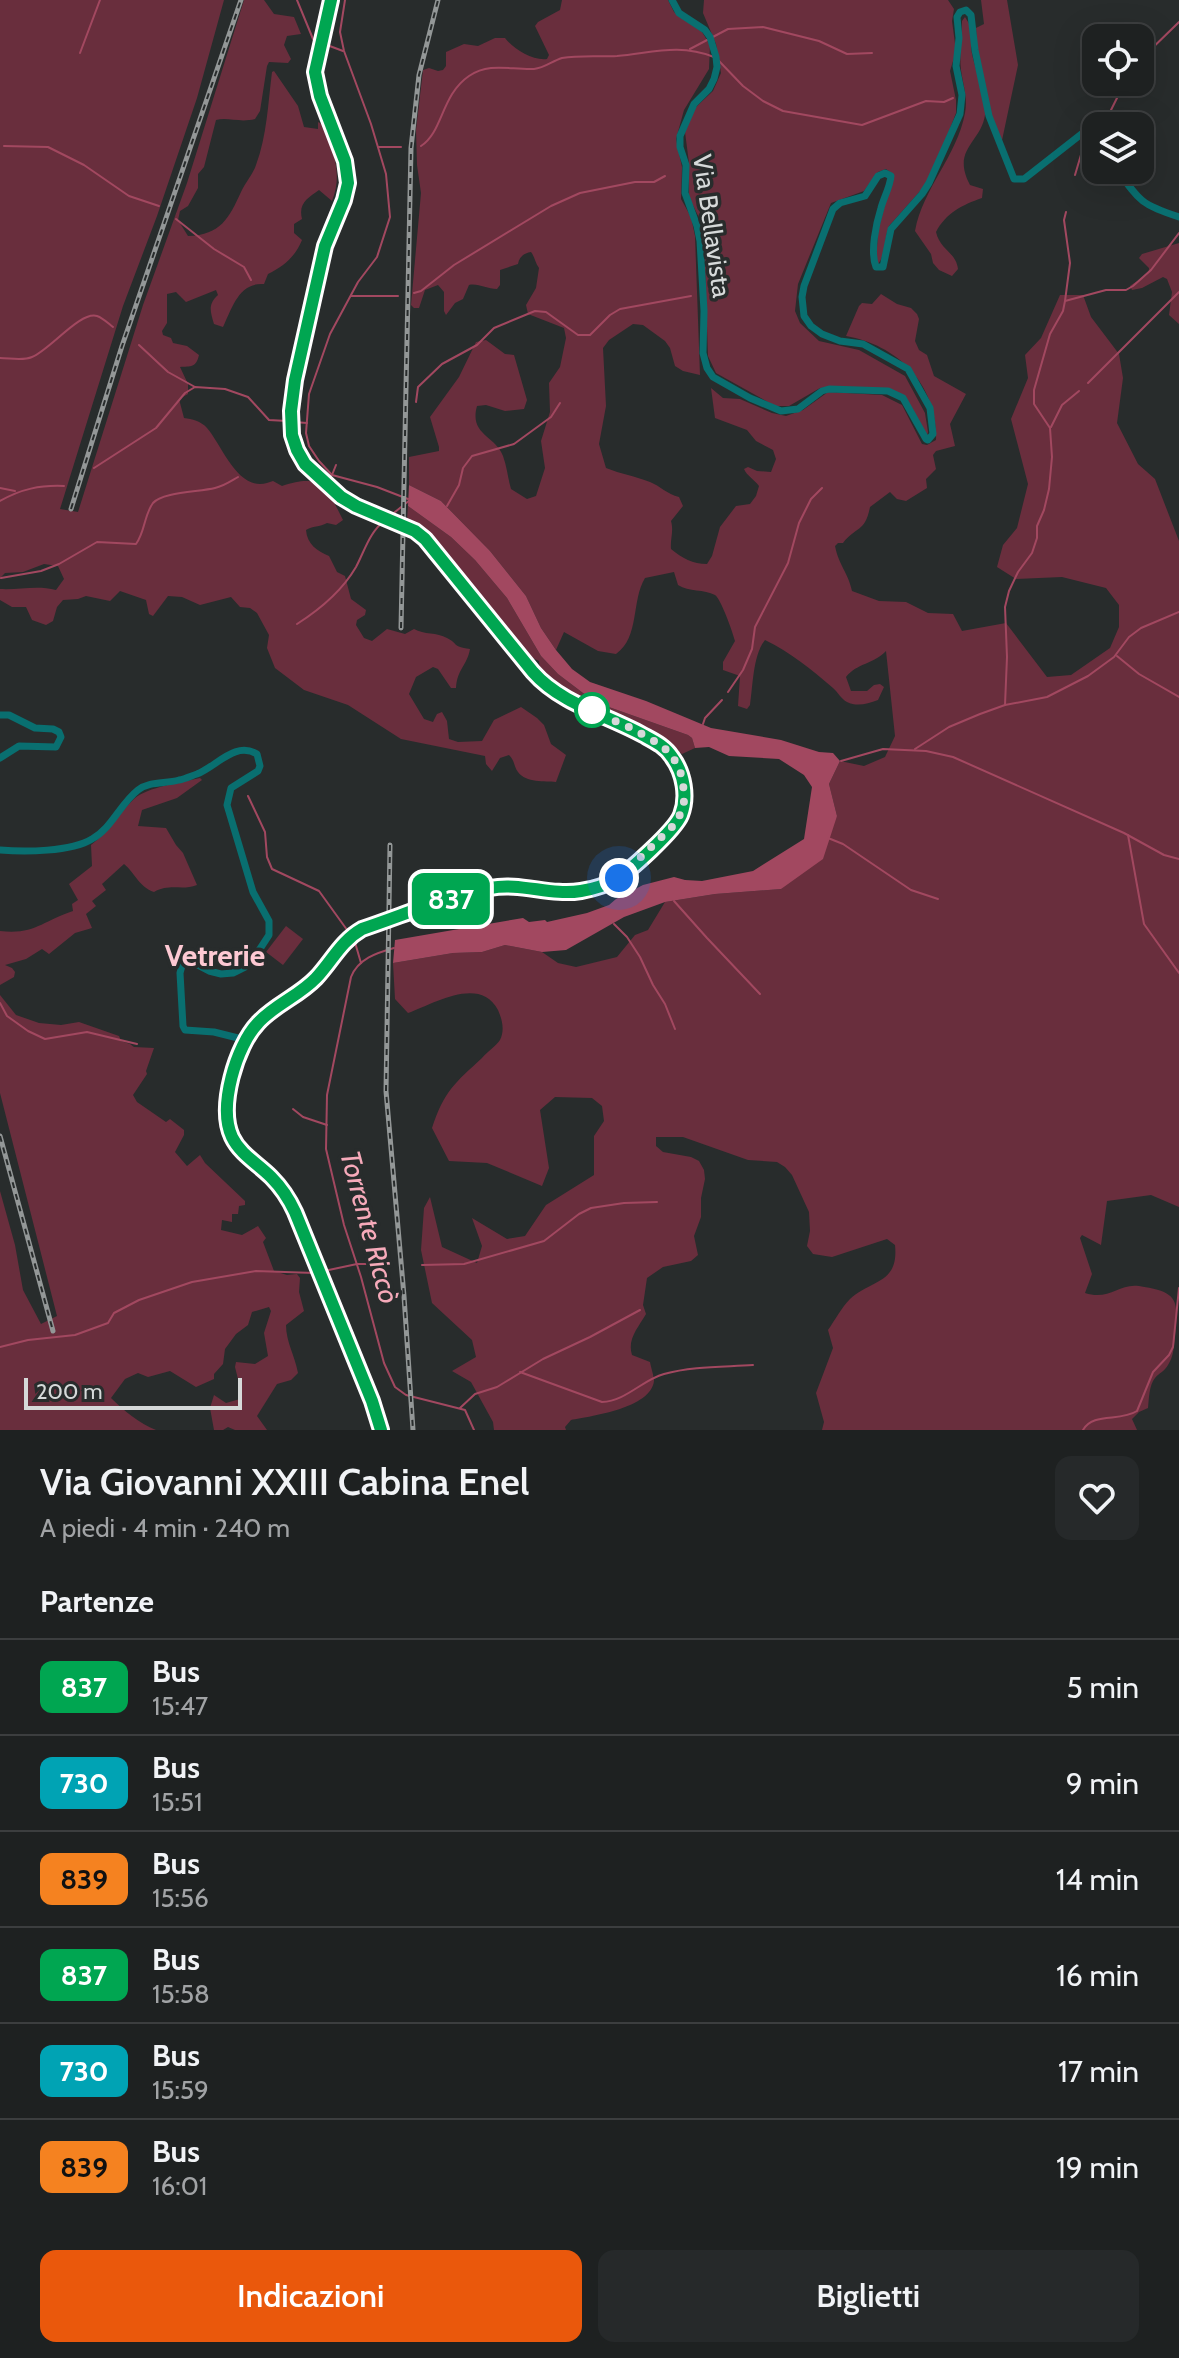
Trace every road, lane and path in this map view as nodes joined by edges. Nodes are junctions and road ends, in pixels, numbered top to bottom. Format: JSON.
{"nodes":[{"id":1,"x":331,"y":0,"type":"edge"},
{"id":2,"x":672,"y":0,"type":"edge"},
{"id":3,"x":1082,"y":134,"type":"edge"},
{"id":4,"x":1128,"y":184,"type":"edge"},
{"id":5,"x":1179,"y":217,"type":"edge"},
{"id":6,"x":0,"y":715,"type":"edge"},
{"id":7,"x":0,"y":758,"type":"edge"},
{"id":8,"x":0,"y":850,"type":"edge"},
{"id":9,"x":246,"y":1040,"type":"junction"},
{"id":10,"x":381,"y":1430,"type":"edge"}],
"edges":[{"from":1,"to":9,"type":"main road"},
{"from":2,"to":3,"type":"street","name":"Via Bellavista"},
{"from":4,"to":5,"type":"street"},
{"from":6,"to":7,"type":"street"},
{"from":8,"to":9,"type":"street"},
{"from":9,"to":10,"type":"main road"}]}
